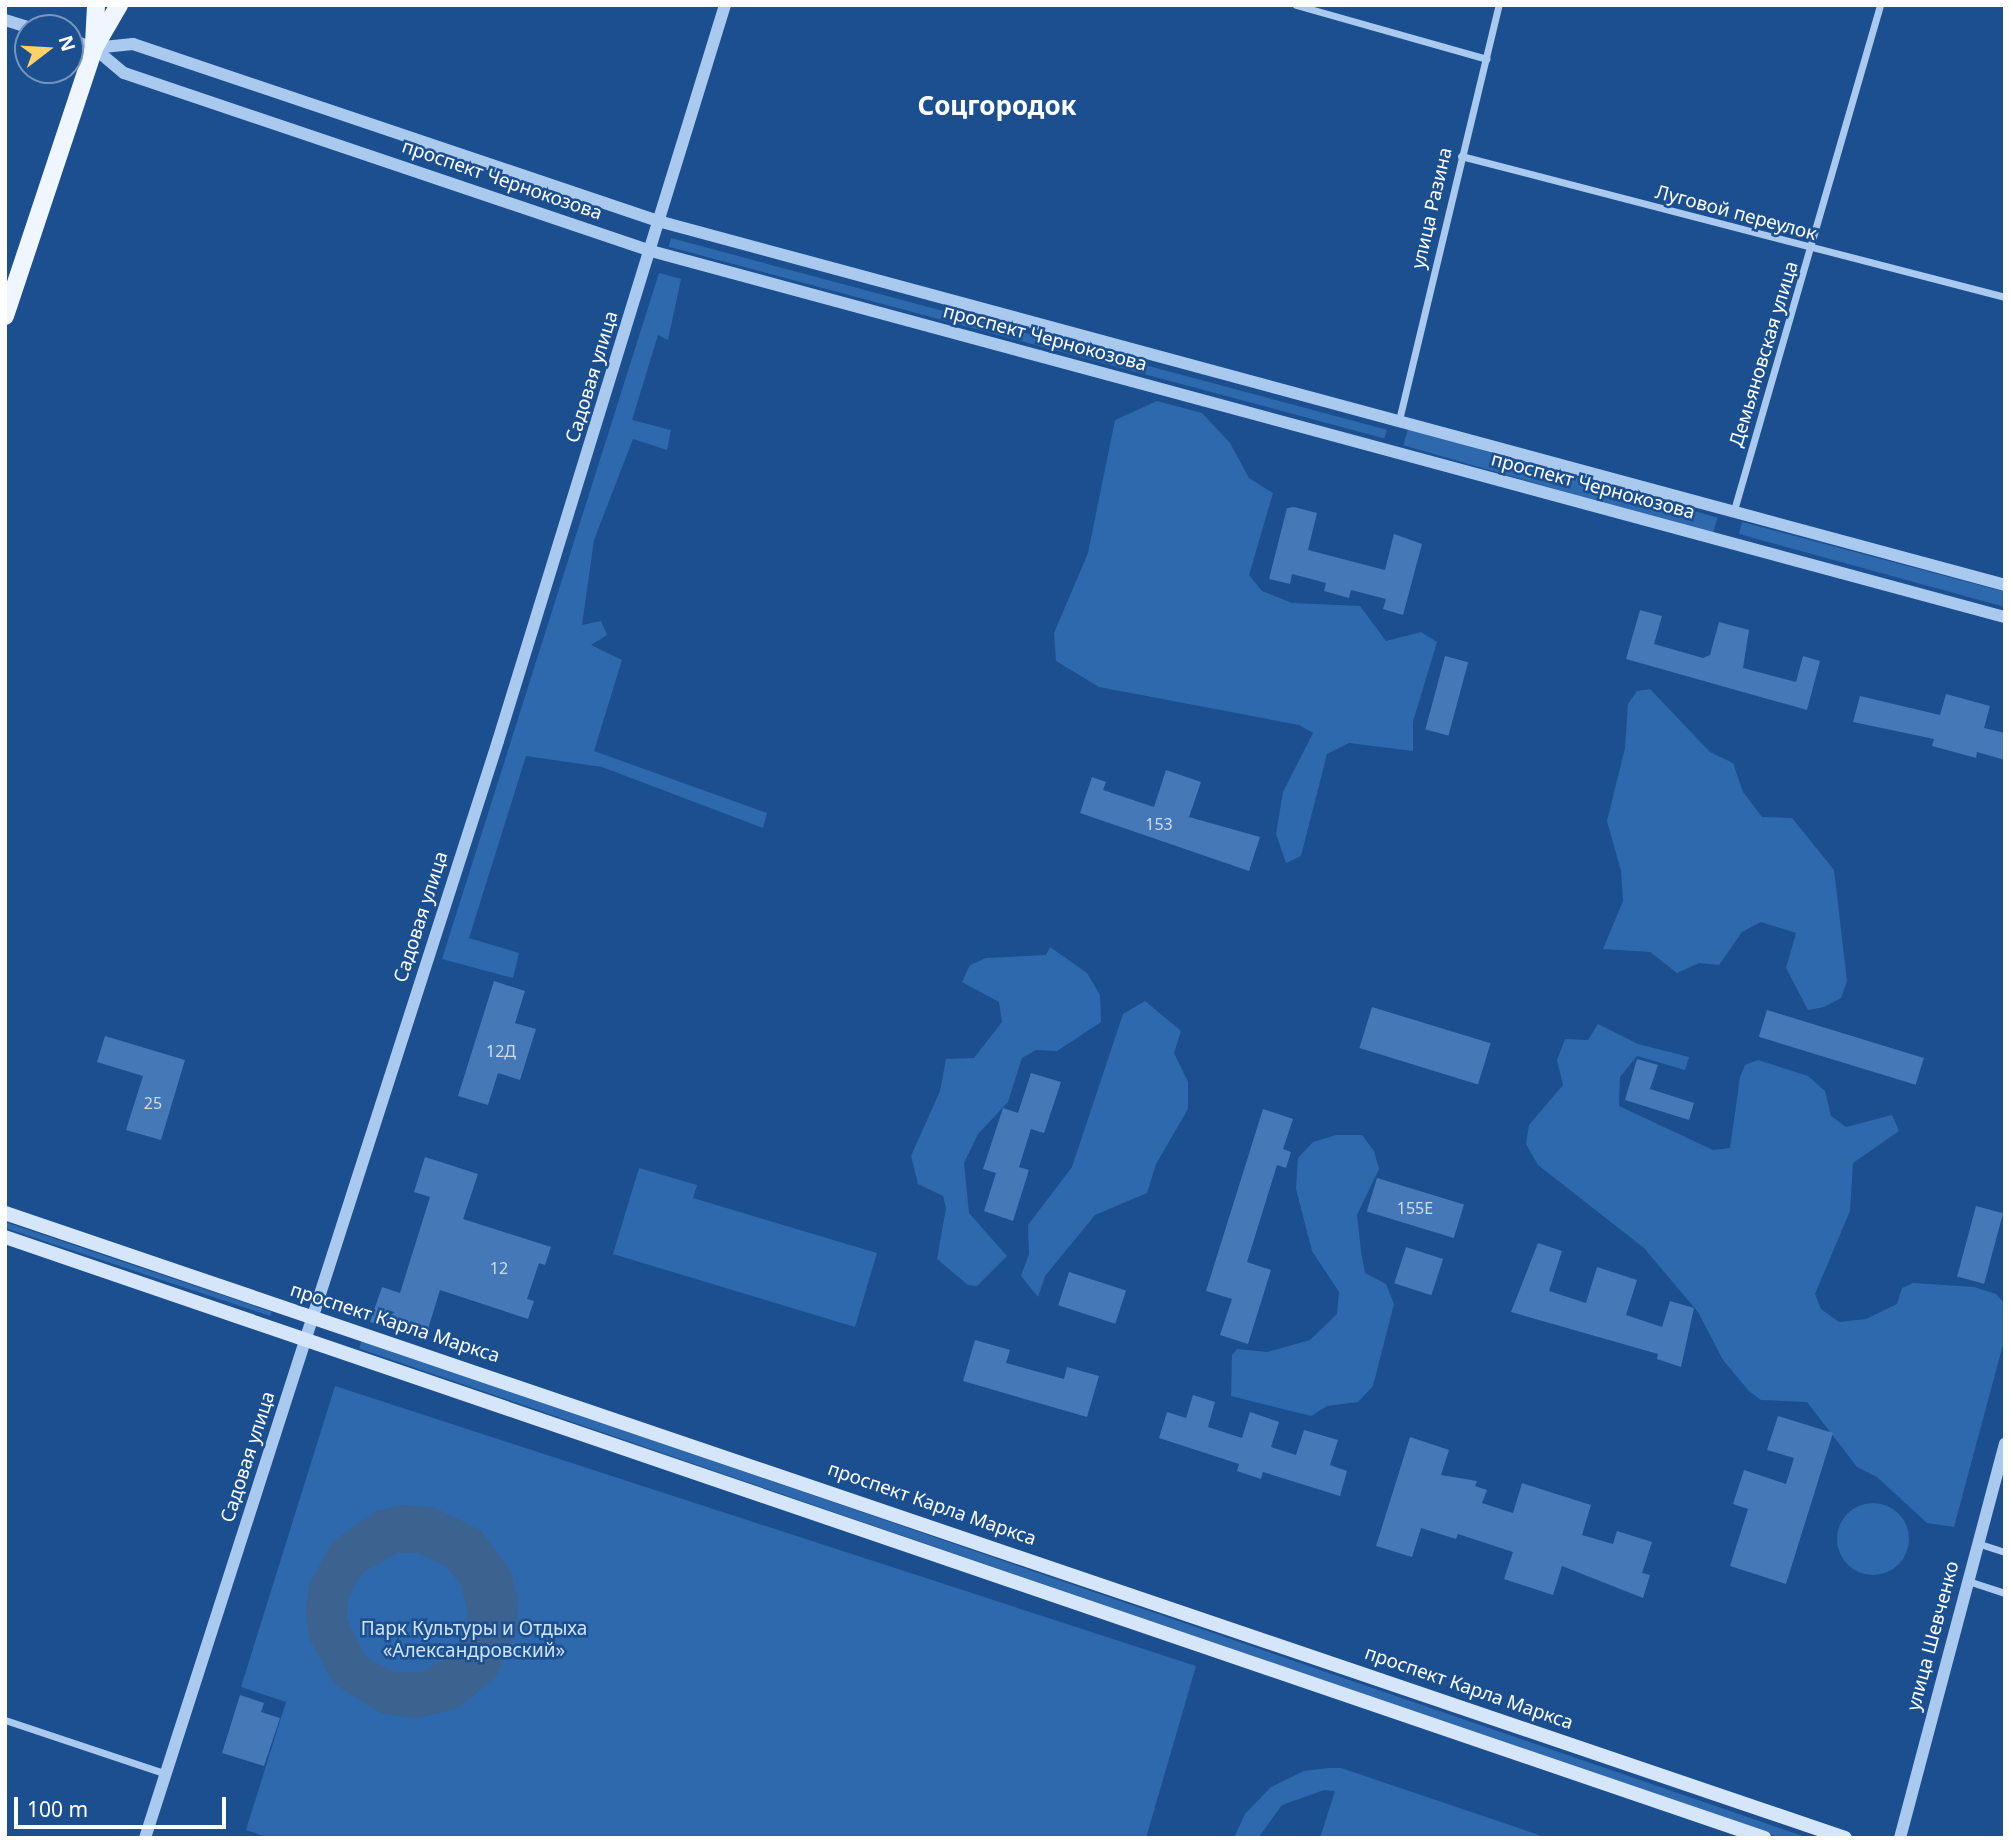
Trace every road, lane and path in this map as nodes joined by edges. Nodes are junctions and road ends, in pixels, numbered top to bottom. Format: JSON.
{"nodes":[{"id":1,"x":96,"y":5,"type":"edge"},
{"id":2,"x":119,"y":5,"type":"edge"},
{"id":3,"x":725,"y":5,"type":"edge"},
{"id":4,"x":1296,"y":5,"type":"edge"},
{"id":5,"x":1499,"y":5,"type":"edge"},
{"id":6,"x":1880,"y":5,"type":"edge"},
{"id":7,"x":84,"y":45,"type":"edge"},
{"id":8,"x":94,"y":48,"type":"junction"},
{"id":9,"x":1487,"y":59,"type":"junction"},
{"id":10,"x":1461,"y":156,"type":"junction"},
{"id":11,"x":658,"y":221,"type":"junction"},
{"id":12,"x":1812,"y":249,"type":"junction"},
{"id":13,"x":652,"y":251,"type":"junction"},
{"id":14,"x":2005,"y":297,"type":"edge"},
{"id":15,"x":5,"y":316,"type":"edge"},
{"id":16,"x":1399,"y":420,"type":"junction"},
{"id":17,"x":1734,"y":510,"type":"junction"},
{"id":18,"x":2005,"y":585,"type":"edge"},
{"id":19,"x":2005,"y":617,"type":"edge"},
{"id":20,"x":5,"y":1213,"type":"edge"},
{"id":21,"x":5,"y":1237,"type":"edge"},
{"id":22,"x":312,"y":1316,"type":"junction"},
{"id":23,"x":305,"y":1343,"type":"junction"},
{"id":24,"x":2005,"y":1444,"type":"edge"},
{"id":25,"x":1977,"y":1543,"type":"junction"},
{"id":26,"x":2005,"y":1552,"type":"edge"},
{"id":27,"x":1967,"y":1580,"type":"junction"},
{"id":28,"x":2005,"y":1593,"type":"edge"},
{"id":29,"x":5,"y":1720,"type":"edge"},
{"id":30,"x":166,"y":1774,"type":"junction"},
{"id":31,"x":145,"y":1838,"type":"edge"},
{"id":32,"x":1764,"y":1838,"type":"edge"},
{"id":33,"x":1845,"y":1838,"type":"edge"},
{"id":34,"x":1900,"y":1838,"type":"edge"}],
"edges":[{"from":1,"to":8,"type":"main road"},
{"from":2,"to":8,"type":"main road"},
{"from":3,"to":11,"type":"street","name":"Садовая улица"},
{"from":4,"to":9,"type":"street"},
{"from":5,"to":9,"type":"street","name":"улица Разина"},
{"from":6,"to":12,"type":"street","name":"Демьяновская улица"},
{"from":7,"to":8,"type":"street","name":"проспект Чернокозова"},
{"from":8,"to":11,"type":"street","name":"проспект Чернокозова"},
{"from":8,"to":13,"type":"street","name":"проспект Чернокозова"},
{"from":8,"to":15,"type":"main road"},
{"from":9,"to":10,"type":"street","name":"улица Разина"},
{"from":10,"to":12,"type":"street","name":"Луговой переулок"},
{"from":10,"to":16,"type":"street","name":"улица Разина"},
{"from":11,"to":13,"type":"street","name":"Садовая улица"},
{"from":11,"to":16,"type":"street","name":"проспект Чернокозова"},
{"from":12,"to":14,"type":"street","name":"Луговой переулок"},
{"from":12,"to":17,"type":"street","name":"Демьяновская улица"},
{"from":13,"to":19,"type":"street","name":"проспект Чернокозова"},
{"from":13,"to":22,"type":"street","name":"Садовая улица"},
{"from":16,"to":17,"type":"street","name":"проспект Чернокозова"},
{"from":17,"to":18,"type":"street","name":"проспект Чернокозова"},
{"from":20,"to":22,"type":"main road","name":"проспект Карла Маркса"},
{"from":21,"to":23,"type":"main road"},
{"from":22,"to":23,"type":"street","name":"Садовая улица"},
{"from":22,"to":33,"type":"main road","name":"проспект Карла Маркса"},
{"from":23,"to":30,"type":"street","name":"Садовая улица"},
{"from":23,"to":32,"type":"main road"},
{"from":24,"to":25,"type":"street","name":"улица Шевченко"},
{"from":25,"to":26,"type":"street"},
{"from":25,"to":27,"type":"street","name":"улица Шевченко"},
{"from":27,"to":28,"type":"street"},
{"from":27,"to":34,"type":"street","name":"улица Шевченко"},
{"from":29,"to":30,"type":"street"},
{"from":30,"to":31,"type":"street","name":"Садовая улица"}]}
